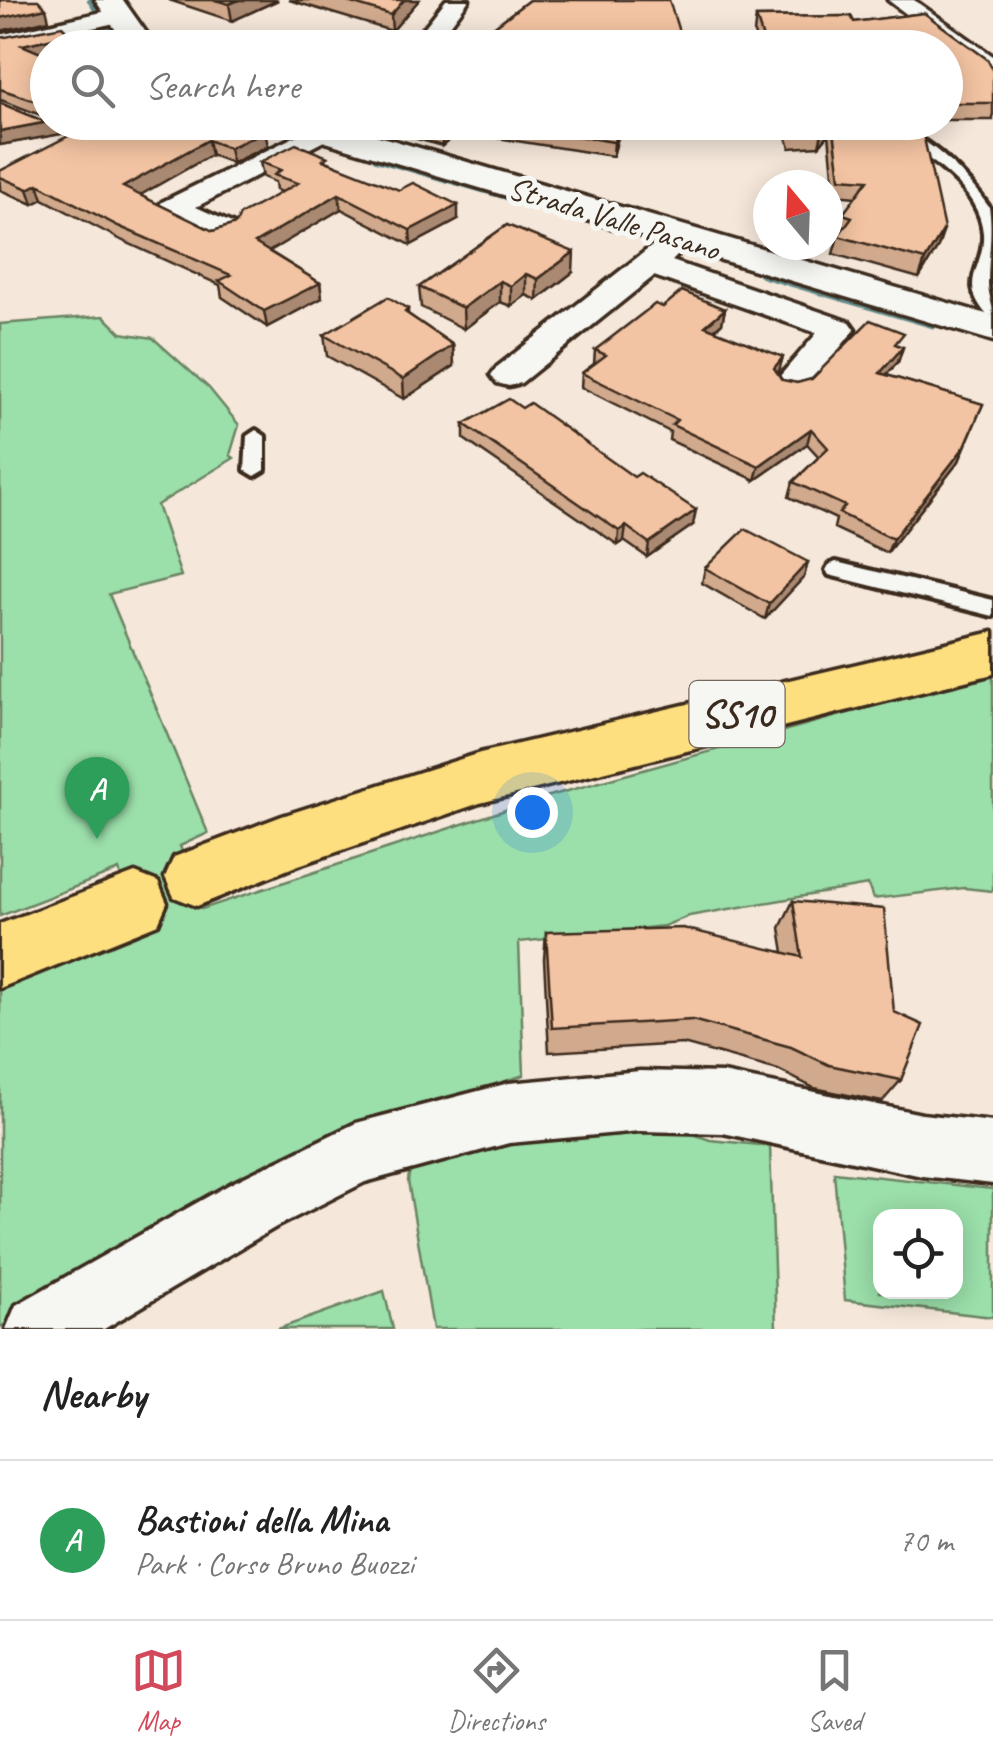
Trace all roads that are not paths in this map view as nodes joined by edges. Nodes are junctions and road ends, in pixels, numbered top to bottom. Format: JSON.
{"nodes":[{"id":1,"x":458,"y":0,"type":"edge"},
{"id":2,"x":899,"y":0,"type":"edge"},
{"id":3,"x":108,"y":13,"type":"edge"},
{"id":4,"x":45,"y":30,"type":"edge"},
{"id":5,"x":434,"y":30,"type":"edge"},
{"id":6,"x":940,"y":30,"type":"edge"},
{"id":7,"x":30,"y":34,"type":"edge"},
{"id":8,"x":0,"y":42,"type":"edge"},
{"id":9,"x":963,"y":47,"type":"edge"},
{"id":10,"x":963,"y":66,"type":"edge"},
{"id":11,"x":991,"y":67,"type":"edge"},
{"id":12,"x":311,"y":140,"type":"edge"},
{"id":13,"x":368,"y":140,"type":"edge"},
{"id":14,"x":908,"y":140,"type":"edge"},
{"id":15,"x":225,"y":231,"type":"edge"},
{"id":16,"x":681,"y":239,"type":"junction"},
{"id":17,"x":649,"y":264,"type":"junction"},
{"id":18,"x":993,"y":311,"type":"edge"},
{"id":19,"x":993,"y":329,"type":"edge"},
{"id":20,"x":508,"y":374,"type":"dead end"},
{"id":21,"x":792,"y":383,"type":"edge"},
{"id":22,"x":256,"y":436,"type":"dead end"},
{"id":23,"x":255,"y":470,"type":"dead end"},
{"id":24,"x":836,"y":570,"type":"dead end"},
{"id":25,"x":993,"y":608,"type":"edge"},
{"id":26,"x":993,"y":653,"type":"edge"},
{"id":27,"x":197,"y":877,"type":"dead end"},
{"id":28,"x":135,"y":902,"type":"dead end"},
{"id":29,"x":0,"y":956,"type":"edge"},
{"id":30,"x":993,"y":1153,"type":"edge"},
{"id":31,"x":40,"y":1329,"type":"edge"}],
"edges":[{"from":1,"to":5,"type":"street"},
{"from":2,"to":6,"type":"street"},
{"from":3,"to":4,"type":"street"},
{"from":7,"to":8,"type":"street"},
{"from":9,"to":11,"type":"street"},
{"from":10,"to":11,"type":"street"},
{"from":12,"to":15,"type":"street"},
{"from":13,"to":16,"type":"street","name":"Strada Valle Pasano"},
{"from":14,"to":18,"type":"lane"},
{"from":16,"to":17,"type":"street"},
{"from":16,"to":19,"type":"street","name":"Strada Valle Pasano"},
{"from":17,"to":20,"type":"street"},
{"from":17,"to":21,"type":"street"},
{"from":22,"to":23,"type":"lane"},
{"from":24,"to":25,"type":"lane"},
{"from":26,"to":27,"type":"main road","number":"SS10"},
{"from":28,"to":29,"type":"main road"},
{"from":30,"to":31,"type":"street"}]}
